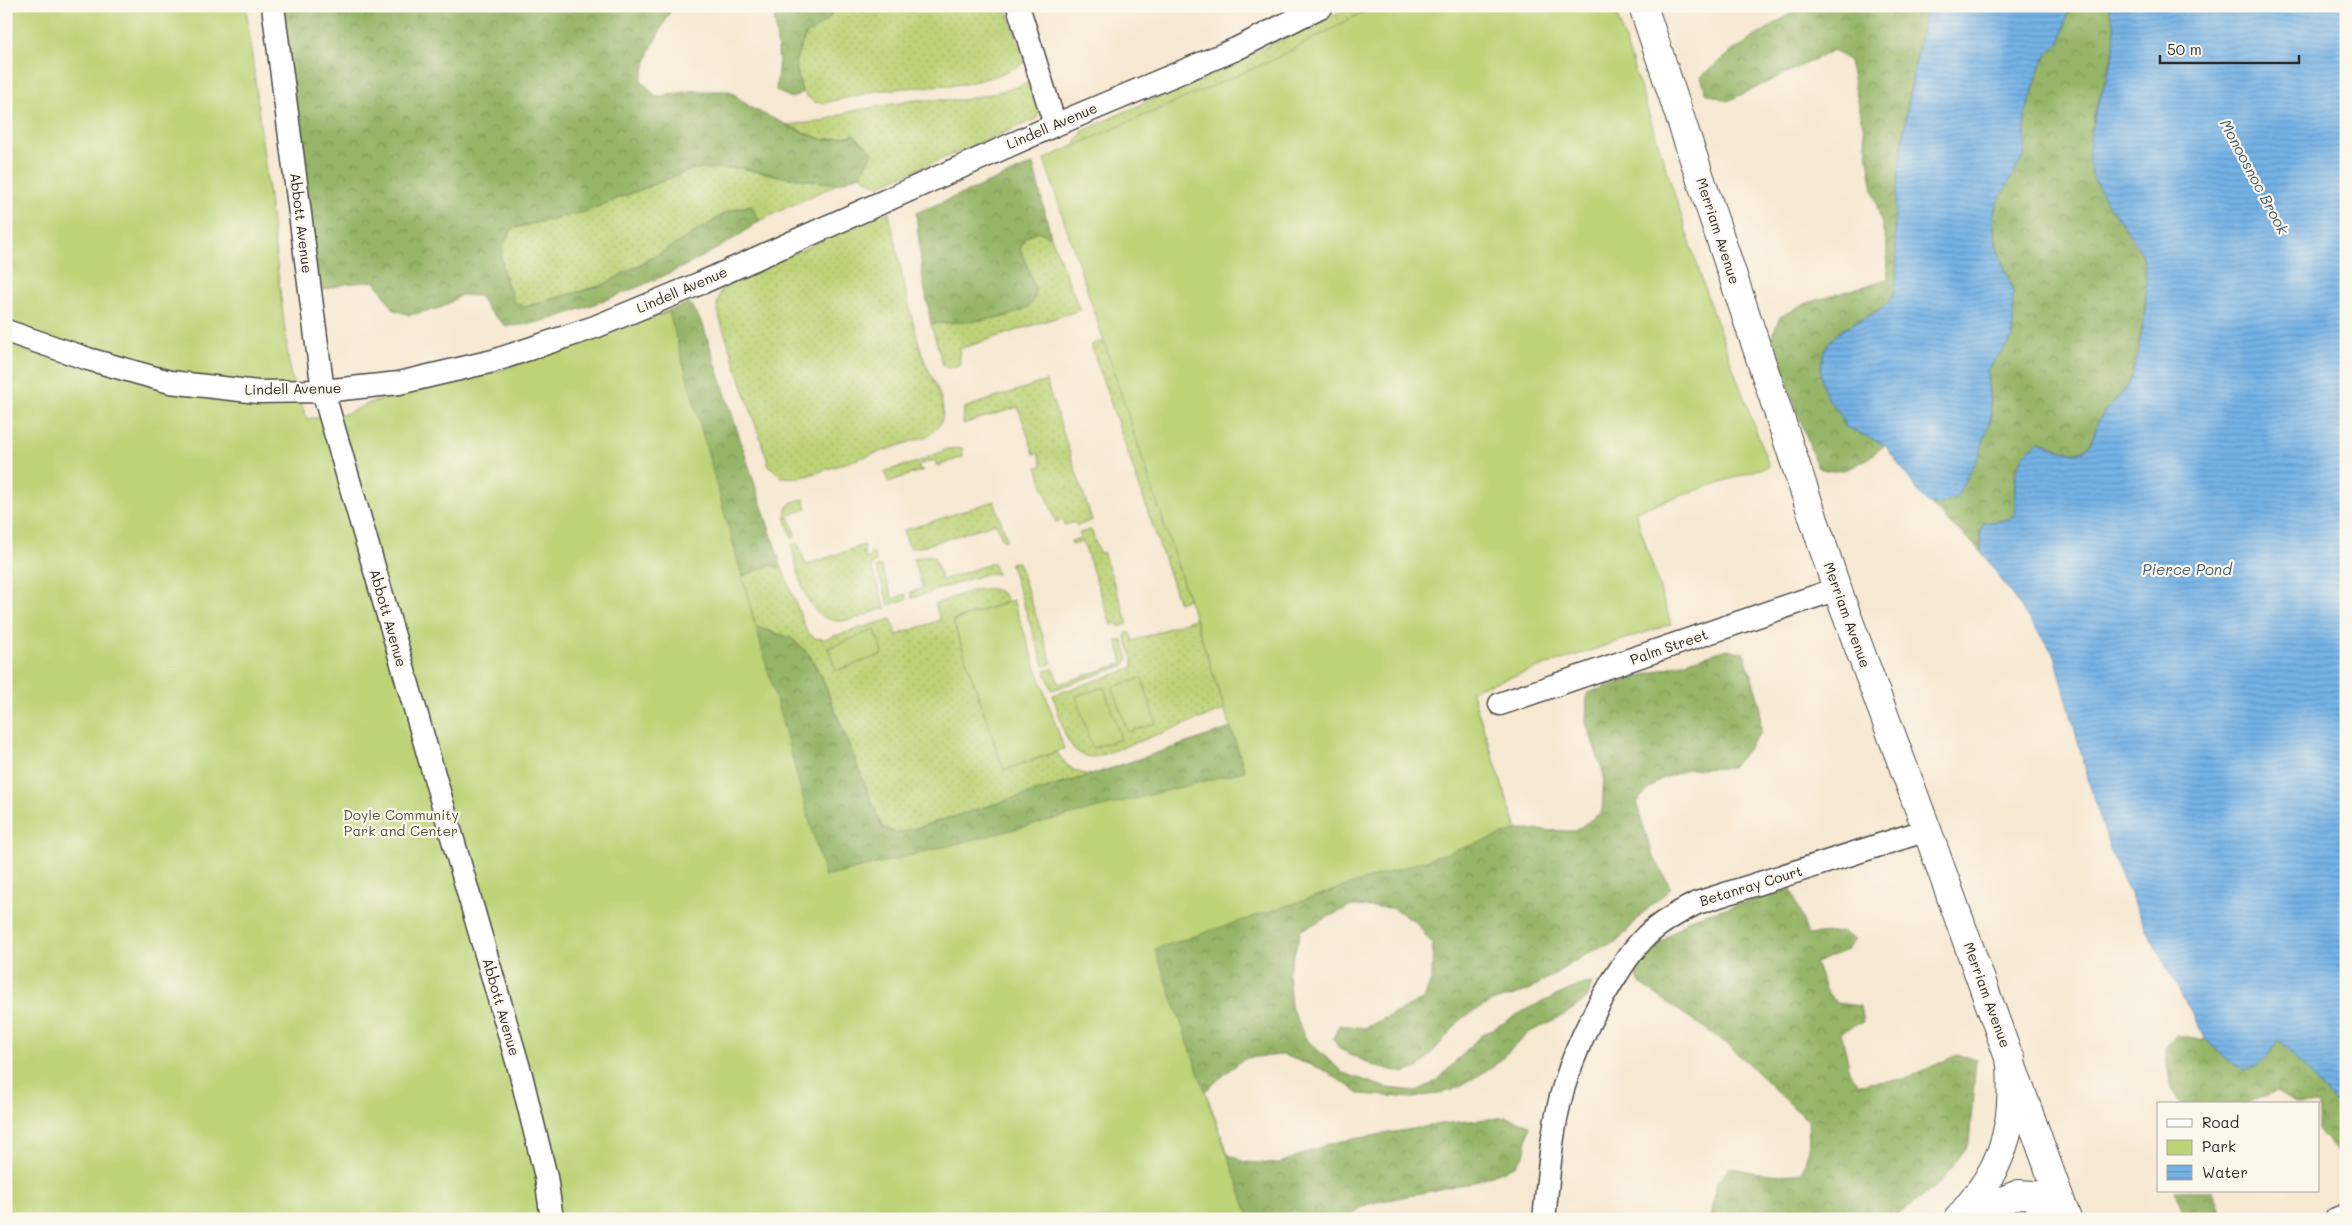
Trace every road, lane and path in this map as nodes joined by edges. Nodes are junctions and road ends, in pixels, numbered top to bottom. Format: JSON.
{"nodes":[{"id":1,"x":273,"y":6,"type":"edge"},
{"id":2,"x":1018,"y":6,"type":"edge"},
{"id":3,"x":1322,"y":6,"type":"edge"},
{"id":4,"x":1643,"y":6,"type":"edge"},
{"id":5,"x":1055,"y":125,"type":"junction"},
{"id":6,"x":6,"y":331,"type":"edge"},
{"id":7,"x":323,"y":391,"type":"junction"},
{"id":8,"x":1837,"y":589,"type":"junction"},
{"id":9,"x":1500,"y":704,"type":"dead end"},
{"id":10,"x":1927,"y":830,"type":"junction"},
{"id":11,"x":2011,"y":1059,"type":"junction"},
{"id":12,"x":2063,"y":1208,"type":"edge"},
{"id":13,"x":2346,"y":1215,"type":"edge"},
{"id":14,"x":1959,"y":1218,"type":"edge"},
{"id":15,"x":552,"y":1219,"type":"edge"},
{"id":16,"x":1544,"y":1219,"type":"edge"},
{"id":17,"x":2036,"y":1219,"type":"edge"},
{"id":18,"x":2336,"y":1219,"type":"edge"}],
"edges":[{"from":1,"to":7,"type":"street","name":"Abbott Avenue"},
{"from":2,"to":5,"type":"street"},
{"from":3,"to":5,"type":"street","name":"Lindell Avenue"},
{"from":4,"to":8,"type":"main road","name":"Merriam Avenue"},
{"from":5,"to":7,"type":"street","name":"Lindell Avenue"},
{"from":6,"to":7,"type":"street","name":"Lindell Avenue"},
{"from":7,"to":15,"type":"street","name":"Abbott Avenue"},
{"from":8,"to":9,"type":"street","name":"Palm Street"},
{"from":8,"to":10,"type":"main road","name":"Merriam Avenue"},
{"from":10,"to":11,"type":"main road","name":"Merriam Avenue"},
{"from":10,"to":16,"type":"street","name":"Betanray Court"},
{"from":11,"to":12,"type":"main road","name":"Merriam Avenue"},
{"from":11,"to":14,"type":"main road"},
{"from":12,"to":14,"type":"main road"},
{"from":12,"to":17,"type":"main road"},
{"from":13,"to":18,"type":"street"}]}
